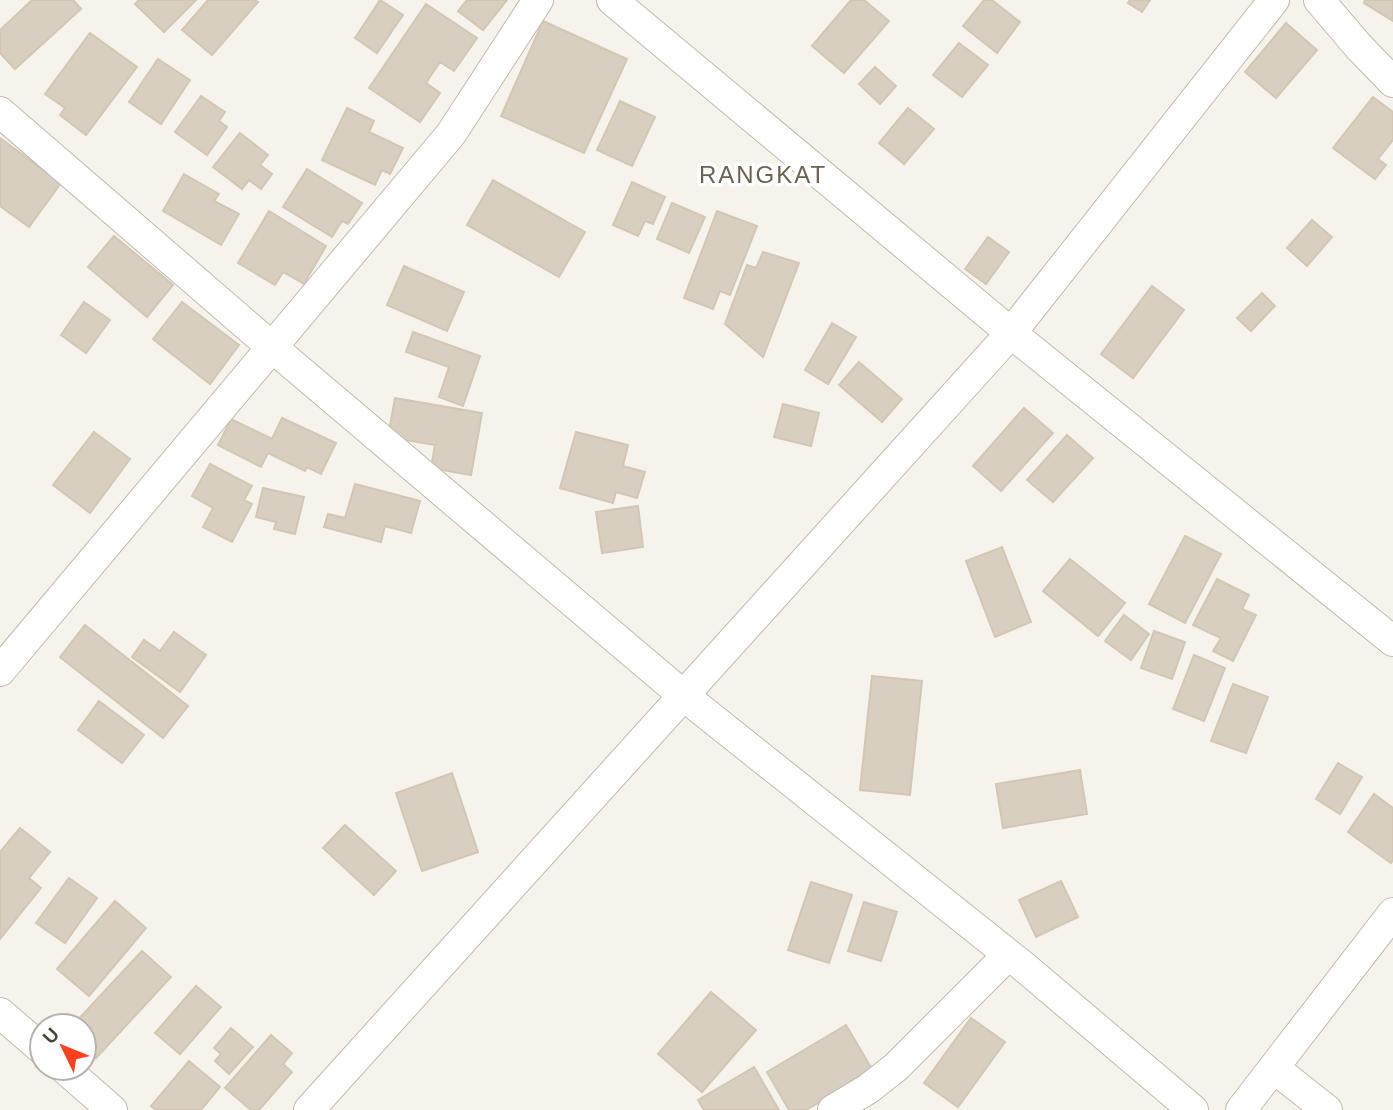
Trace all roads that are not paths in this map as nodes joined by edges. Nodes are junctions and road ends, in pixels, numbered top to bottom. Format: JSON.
{"nodes":[{"id":1,"x":538,"y":0,"type":"edge"},
{"id":2,"x":612,"y":0,"type":"edge"},
{"id":3,"x":1274,"y":0,"type":"edge"},
{"id":4,"x":1319,"y":0,"type":"edge"},
{"id":5,"x":1393,"y":82,"type":"edge"},
{"id":6,"x":0,"y":112,"type":"edge"},
{"id":7,"x":1011,"y":332,"type":"junction"},
{"id":8,"x":273,"y":348,"type":"junction"},
{"id":9,"x":1393,"y":641,"type":"edge"},
{"id":10,"x":0,"y":671,"type":"edge"},
{"id":11,"x":684,"y":696,"type":"junction"},
{"id":12,"x":1393,"y":913,"type":"edge"},
{"id":13,"x":1007,"y":955,"type":"junction"},
{"id":14,"x":0,"y":1013,"type":"edge"},
{"id":15,"x":28,"y":1037,"type":"edge"},
{"id":16,"x":1273,"y":1068,"type":"junction"},
{"id":17,"x":80,"y":1082,"type":"edge"},
{"id":18,"x":112,"y":1110,"type":"edge"},
{"id":19,"x":309,"y":1110,"type":"edge"},
{"id":20,"x":833,"y":1110,"type":"edge"},
{"id":21,"x":1193,"y":1110,"type":"edge"},
{"id":22,"x":1241,"y":1110,"type":"edge"},
{"id":23,"x":1327,"y":1110,"type":"edge"}],
"edges":[{"from":1,"to":8,"type":"street"},
{"from":2,"to":7,"type":"street"},
{"from":3,"to":7,"type":"street"},
{"from":4,"to":5,"type":"street"},
{"from":6,"to":8,"type":"street"},
{"from":7,"to":9,"type":"street"},
{"from":7,"to":11,"type":"street"},
{"from":8,"to":10,"type":"street"},
{"from":8,"to":11,"type":"street"},
{"from":11,"to":13,"type":"street"},
{"from":11,"to":19,"type":"street"},
{"from":12,"to":16,"type":"street"},
{"from":13,"to":20,"type":"street"},
{"from":13,"to":21,"type":"street"},
{"from":14,"to":15,"type":"street"},
{"from":16,"to":22,"type":"street"},
{"from":16,"to":23,"type":"street"},
{"from":17,"to":18,"type":"street"}]}
